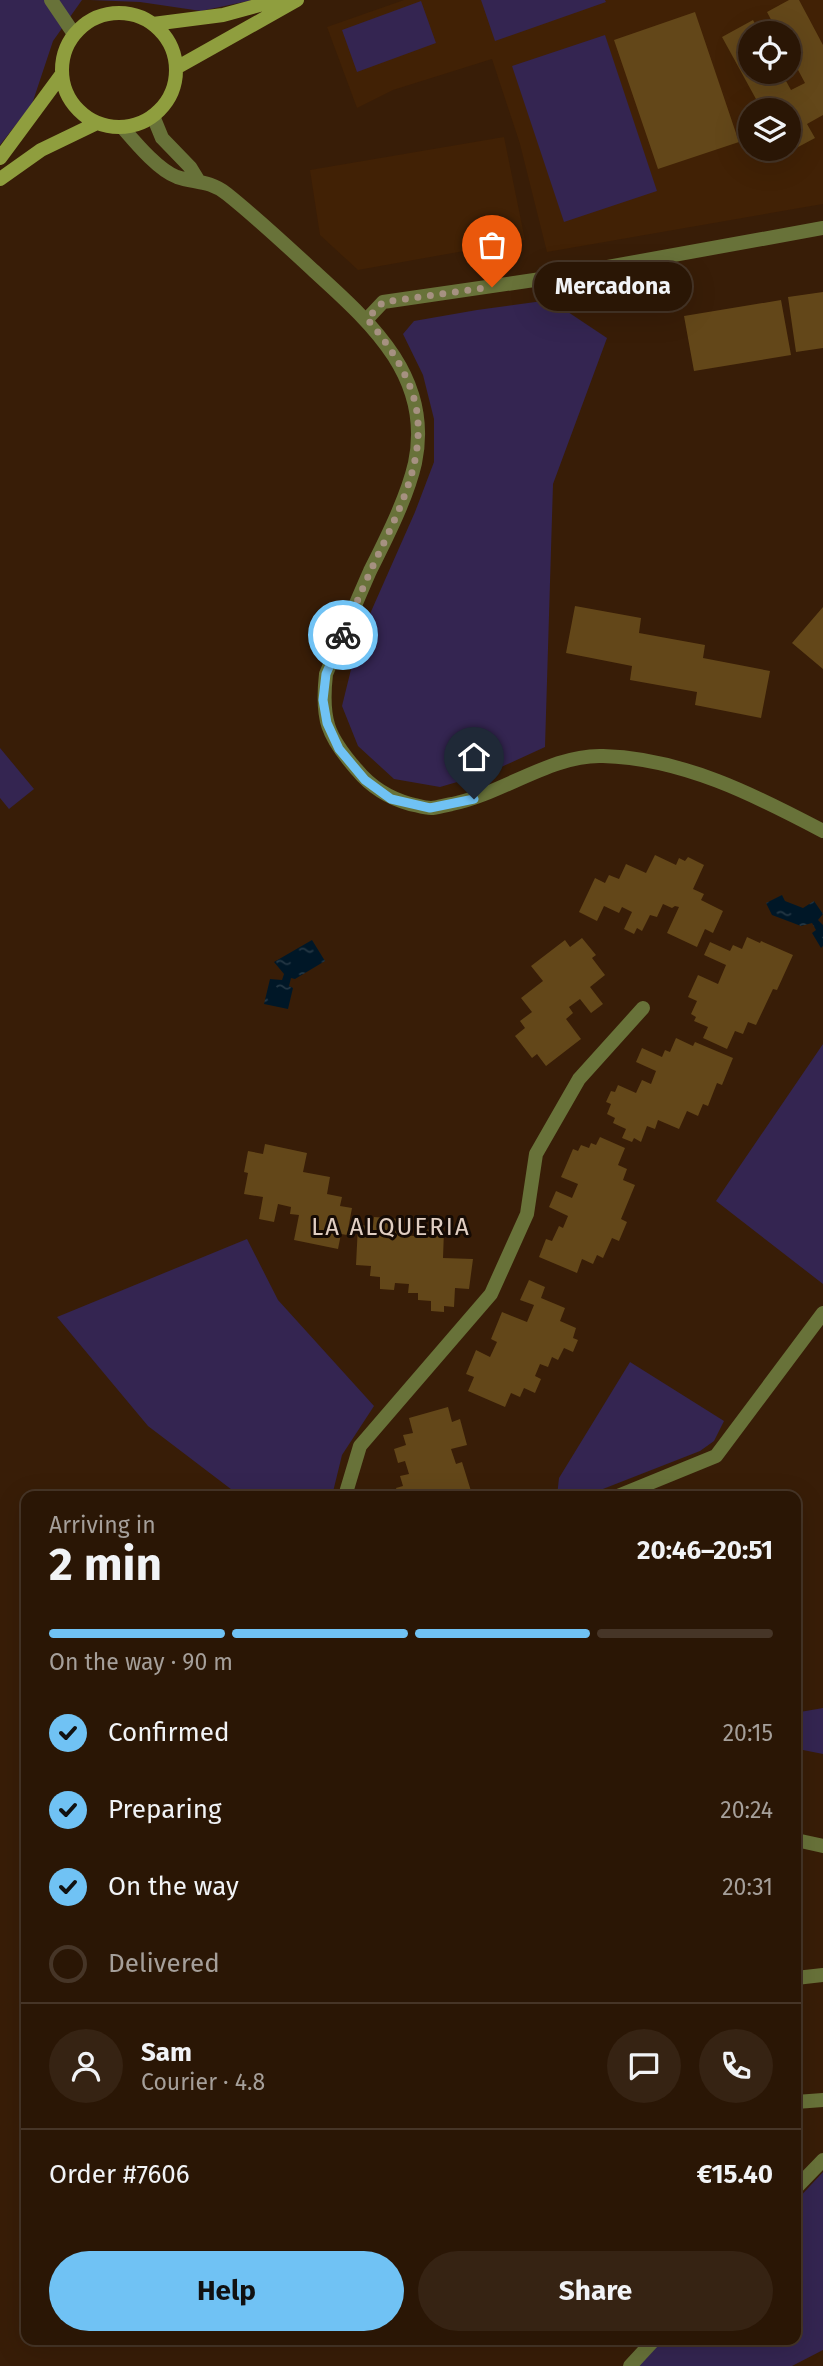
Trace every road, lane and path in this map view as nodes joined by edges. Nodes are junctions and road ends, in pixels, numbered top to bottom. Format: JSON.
{"nodes":[{"id":1,"x":51,"y":0,"type":"edge"},
{"id":2,"x":278,"y":0,"type":"edge"},
{"id":3,"x":297,"y":0,"type":"edge"},
{"id":4,"x":153,"y":24,"type":"junction"},
{"id":5,"x":74,"y":34,"type":"junction"},
{"id":6,"x":176,"y":68,"type":"junction"},
{"id":7,"x":62,"y":74,"type":"junction"},
{"id":8,"x":153,"y":116,"type":"junction"},
{"id":9,"x":97,"y":123,"type":"junction"},
{"id":10,"x":122,"y":127,"type":"junction"},
{"id":11,"x":0,"y":158,"type":"edge"},
{"id":12,"x":0,"y":179,"type":"edge"},
{"id":13,"x":198,"y":180,"type":"junction"},
{"id":14,"x":823,"y":228,"type":"edge"},
{"id":15,"x":367,"y":319,"type":"junction"},
{"id":16,"x":823,"y":831,"type":"edge"},
{"id":17,"x":643,"y":1008,"type":"dead end"},
{"id":18,"x":823,"y":1313,"type":"edge"},
{"id":19,"x":346,"y":1491,"type":"edge"},
{"id":20,"x":630,"y":1491,"type":"edge"},
{"id":21,"x":801,"y":1841,"type":"edge"},
{"id":22,"x":823,"y":1846,"type":"edge"},
{"id":23,"x":823,"y":1975,"type":"edge"},
{"id":24,"x":801,"y":1977,"type":"edge"},
{"id":25,"x":823,"y":2100,"type":"edge"},
{"id":26,"x":801,"y":2102,"type":"edge"},
{"id":27,"x":823,"y":2160,"type":"edge"},
{"id":28,"x":801,"y":2184,"type":"edge"},
{"id":29,"x":649,"y":2345,"type":"edge"},
{"id":30,"x":630,"y":2366,"type":"edge"}],
"edges":[{"from":1,"to":5,"type":"street"},
{"from":2,"to":4,"type":"main road"},
{"from":3,"to":6,"type":"main road"},
{"from":4,"to":5,"type":"main road"},
{"from":4,"to":6,"type":"main road"},
{"from":5,"to":7,"type":"main road"},
{"from":6,"to":8,"type":"main road"},
{"from":7,"to":9,"type":"main road"},
{"from":7,"to":11,"type":"main road"},
{"from":8,"to":10,"type":"main road"},
{"from":8,"to":13,"type":"street"},
{"from":9,"to":10,"type":"main road"},
{"from":9,"to":12,"type":"main road"},
{"from":10,"to":13,"type":"street"},
{"from":13,"to":15,"type":"street"},
{"from":14,"to":15,"type":"street"},
{"from":15,"to":16,"type":"street"},
{"from":17,"to":19,"type":"street"},
{"from":18,"to":20,"type":"street"},
{"from":21,"to":22,"type":"street"},
{"from":23,"to":24,"type":"street"},
{"from":25,"to":26,"type":"street"},
{"from":27,"to":28,"type":"street"},
{"from":29,"to":30,"type":"street"}]}
